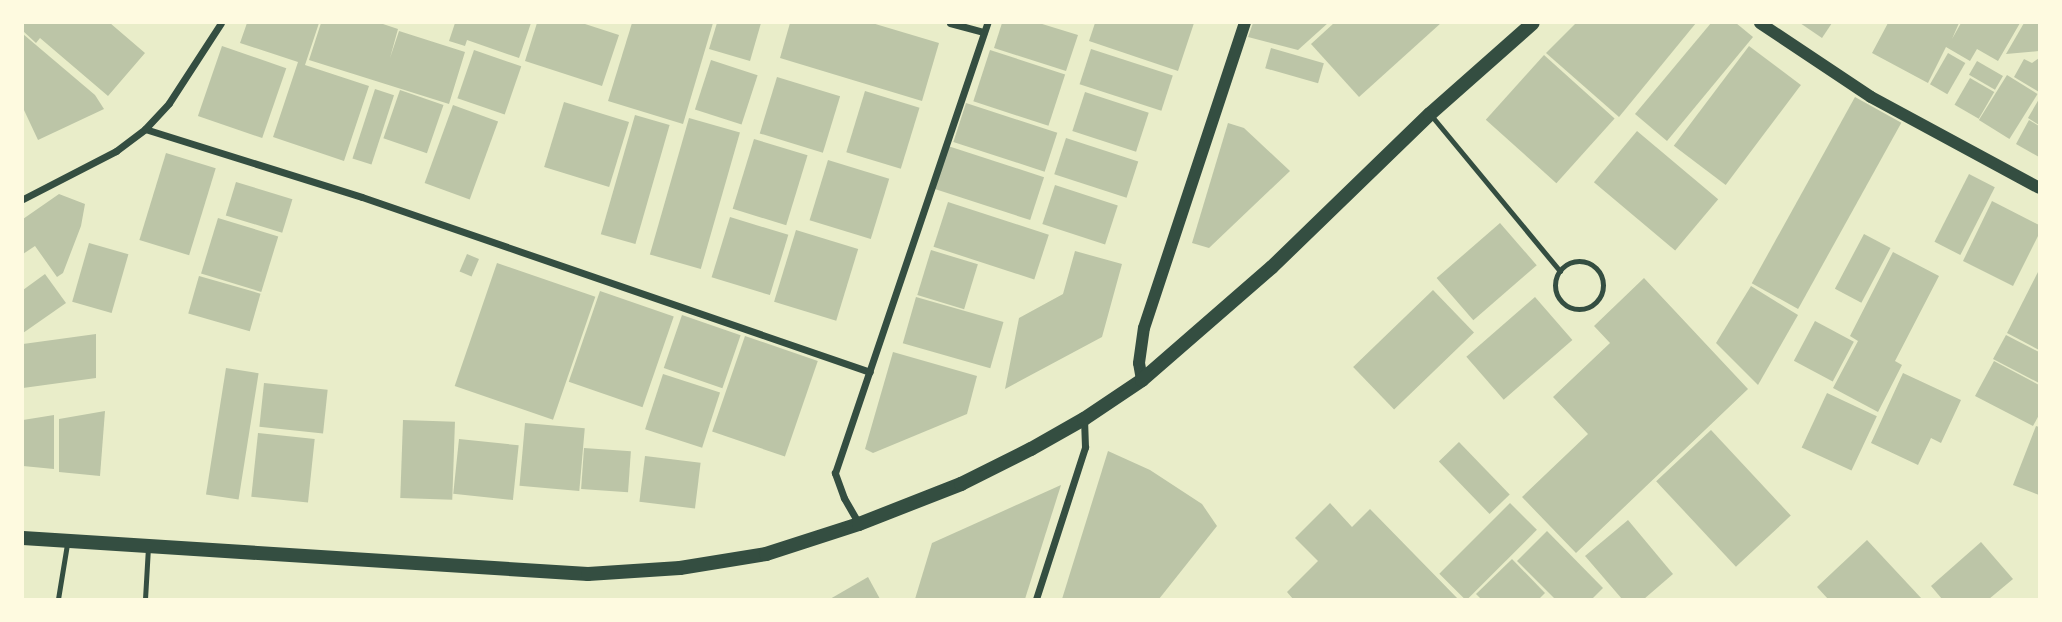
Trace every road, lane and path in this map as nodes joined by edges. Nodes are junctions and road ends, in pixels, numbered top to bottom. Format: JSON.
{"nodes":[{"id":1,"x":221,"y":23,"type":"edge"},
{"id":2,"x":950,"y":23,"type":"edge"},
{"id":3,"x":986,"y":23,"type":"edge"},
{"id":4,"x":1245,"y":23,"type":"edge"},
{"id":5,"x":1533,"y":23,"type":"edge"},
{"id":6,"x":1760,"y":23,"type":"edge"},
{"id":7,"x":984,"y":32,"type":"junction"},
{"id":8,"x":1430,"y":114,"type":"junction"},
{"id":9,"x":145,"y":129,"type":"junction"},
{"id":10,"x":2039,"y":188,"type":"edge"},
{"id":11,"x":23,"y":199,"type":"edge"},
{"id":12,"x":1560,"y":271,"type":"junction"},
{"id":13,"x":870,"y":372,"type":"junction"},
{"id":14,"x":1142,"y":380,"type":"junction"},
{"id":15,"x":1084,"y":419,"type":"junction"},
{"id":16,"x":859,"y":524,"type":"junction"},
{"id":17,"x":23,"y":538,"type":"edge"},
{"id":18,"x":68,"y":541,"type":"junction"},
{"id":19,"x":148,"y":547,"type":"junction"},
{"id":20,"x":58,"y":599,"type":"edge"},
{"id":21,"x":145,"y":599,"type":"edge"},
{"id":22,"x":1036,"y":599,"type":"edge"}],
"edges":[{"from":1,"to":9,"type":"street"},
{"from":2,"to":7,"type":"street"},
{"from":3,"to":7,"type":"street"},
{"from":4,"to":14,"type":"street"},
{"from":5,"to":8,"type":"main road"},
{"from":6,"to":10,"type":"street"},
{"from":7,"to":13,"type":"street"},
{"from":8,"to":12,"type":"lane"},
{"from":8,"to":14,"type":"main road"},
{"from":9,"to":11,"type":"street"},
{"from":9,"to":13,"type":"street"},
{"from":12,"to":12,"type":"lane"},
{"from":13,"to":16,"type":"street"},
{"from":14,"to":15,"type":"main road"},
{"from":15,"to":16,"type":"main road"},
{"from":15,"to":22,"type":"street"},
{"from":16,"to":19,"type":"main road"},
{"from":17,"to":18,"type":"main road"},
{"from":18,"to":19,"type":"main road"},
{"from":18,"to":20,"type":"lane"},
{"from":19,"to":21,"type":"lane"}]}
